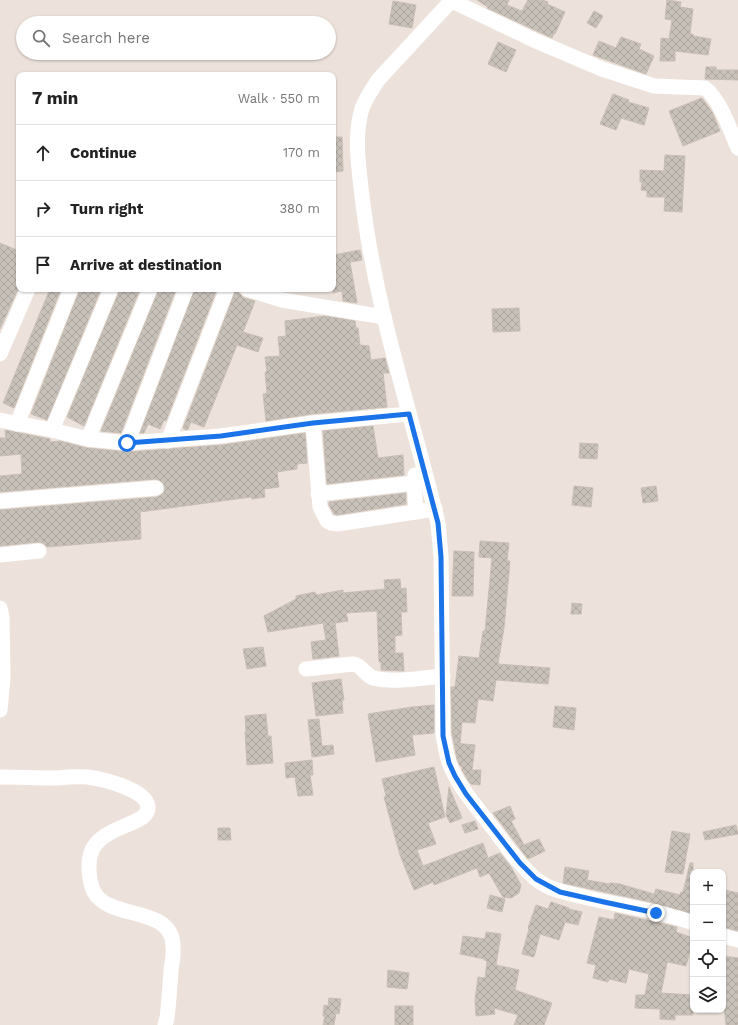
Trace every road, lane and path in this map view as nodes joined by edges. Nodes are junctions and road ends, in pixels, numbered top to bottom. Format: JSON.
{"nodes":[{"id":1,"x":452,"y":1,"type":"edge"},
{"id":2,"x":738,"y":148,"type":"edge"},
{"id":3,"x":27,"y":292,"type":"edge"},
{"id":4,"x":70,"y":292,"type":"edge"},
{"id":5,"x":110,"y":292,"type":"edge"},
{"id":6,"x":149,"y":292,"type":"edge"},
{"id":7,"x":185,"y":292,"type":"edge"},
{"id":8,"x":227,"y":292,"type":"edge"},
{"id":9,"x":257,"y":292,"type":"edge"},
{"id":10,"x":384,"y":317,"type":"junction"},
{"id":11,"x":0,"y":354,"type":"edge"},
{"id":12,"x":409,"y":414,"type":"junction"},
{"id":13,"x":0,"y":420,"type":"edge"},
{"id":14,"x":313,"y":423,"type":"junction"},
{"id":15,"x":17,"y":424,"type":"junction"},
{"id":16,"x":52,"y":430,"type":"junction"},
{"id":17,"x":88,"y":439,"type":"junction"},
{"id":18,"x":168,"y":441,"type":"junction"},
{"id":19,"x":127,"y":443,"type":"junction"},
{"id":20,"x":422,"y":463,"type":"junction"},
{"id":21,"x":414,"y":483,"type":"junction"},
{"id":22,"x":156,"y":488,"type":"dead end"},
{"id":23,"x":318,"y":494,"type":"junction"},
{"id":24,"x":0,"y":501,"type":"edge"},
{"id":25,"x":434,"y":509,"type":"junction"},
{"id":26,"x":416,"y":512,"type":"junction"},
{"id":27,"x":39,"y":551,"type":"dead end"},
{"id":28,"x":0,"y":555,"type":"edge"},
{"id":29,"x":0,"y":608,"type":"edge"},
{"id":30,"x":306,"y":669,"type":"dead end"},
{"id":31,"x":443,"y":676,"type":"junction"},
{"id":32,"x":0,"y":710,"type":"edge"},
{"id":33,"x":0,"y":777,"type":"edge"},
{"id":34,"x":690,"y":922,"type":"edge"},
{"id":35,"x":726,"y":937,"type":"edge"},
{"id":36,"x":738,"y":940,"type":"edge"},
{"id":37,"x":165,"y":1025,"type":"edge"}],
"edges":[{"from":1,"to":2,"type":"street"},
{"from":1,"to":10,"type":"street"},
{"from":3,"to":11,"type":"street"},
{"from":4,"to":15,"type":"street"},
{"from":5,"to":16,"type":"street"},
{"from":6,"to":17,"type":"street"},
{"from":7,"to":19,"type":"street"},
{"from":8,"to":18,"type":"street"},
{"from":9,"to":10,"type":"street"},
{"from":10,"to":12,"type":"street"},
{"from":12,"to":14,"type":"street"},
{"from":12,"to":20,"type":"street"},
{"from":13,"to":15,"type":"street"},
{"from":14,"to":18,"type":"street"},
{"from":14,"to":23,"type":"street"},
{"from":15,"to":16,"type":"street"},
{"from":16,"to":17,"type":"street"},
{"from":17,"to":19,"type":"street"},
{"from":18,"to":19,"type":"street"},
{"from":20,"to":21,"type":"street"},
{"from":20,"to":25,"type":"street"},
{"from":21,"to":23,"type":"street"},
{"from":21,"to":26,"type":"street"},
{"from":22,"to":24,"type":"street"},
{"from":23,"to":26,"type":"street"},
{"from":25,"to":26,"type":"street"},
{"from":25,"to":31,"type":"street"},
{"from":27,"to":28,"type":"street"},
{"from":29,"to":32,"type":"street"},
{"from":30,"to":31,"type":"street"},
{"from":31,"to":34,"type":"street"},
{"from":33,"to":37,"type":"street"},
{"from":35,"to":36,"type":"street"}]}
